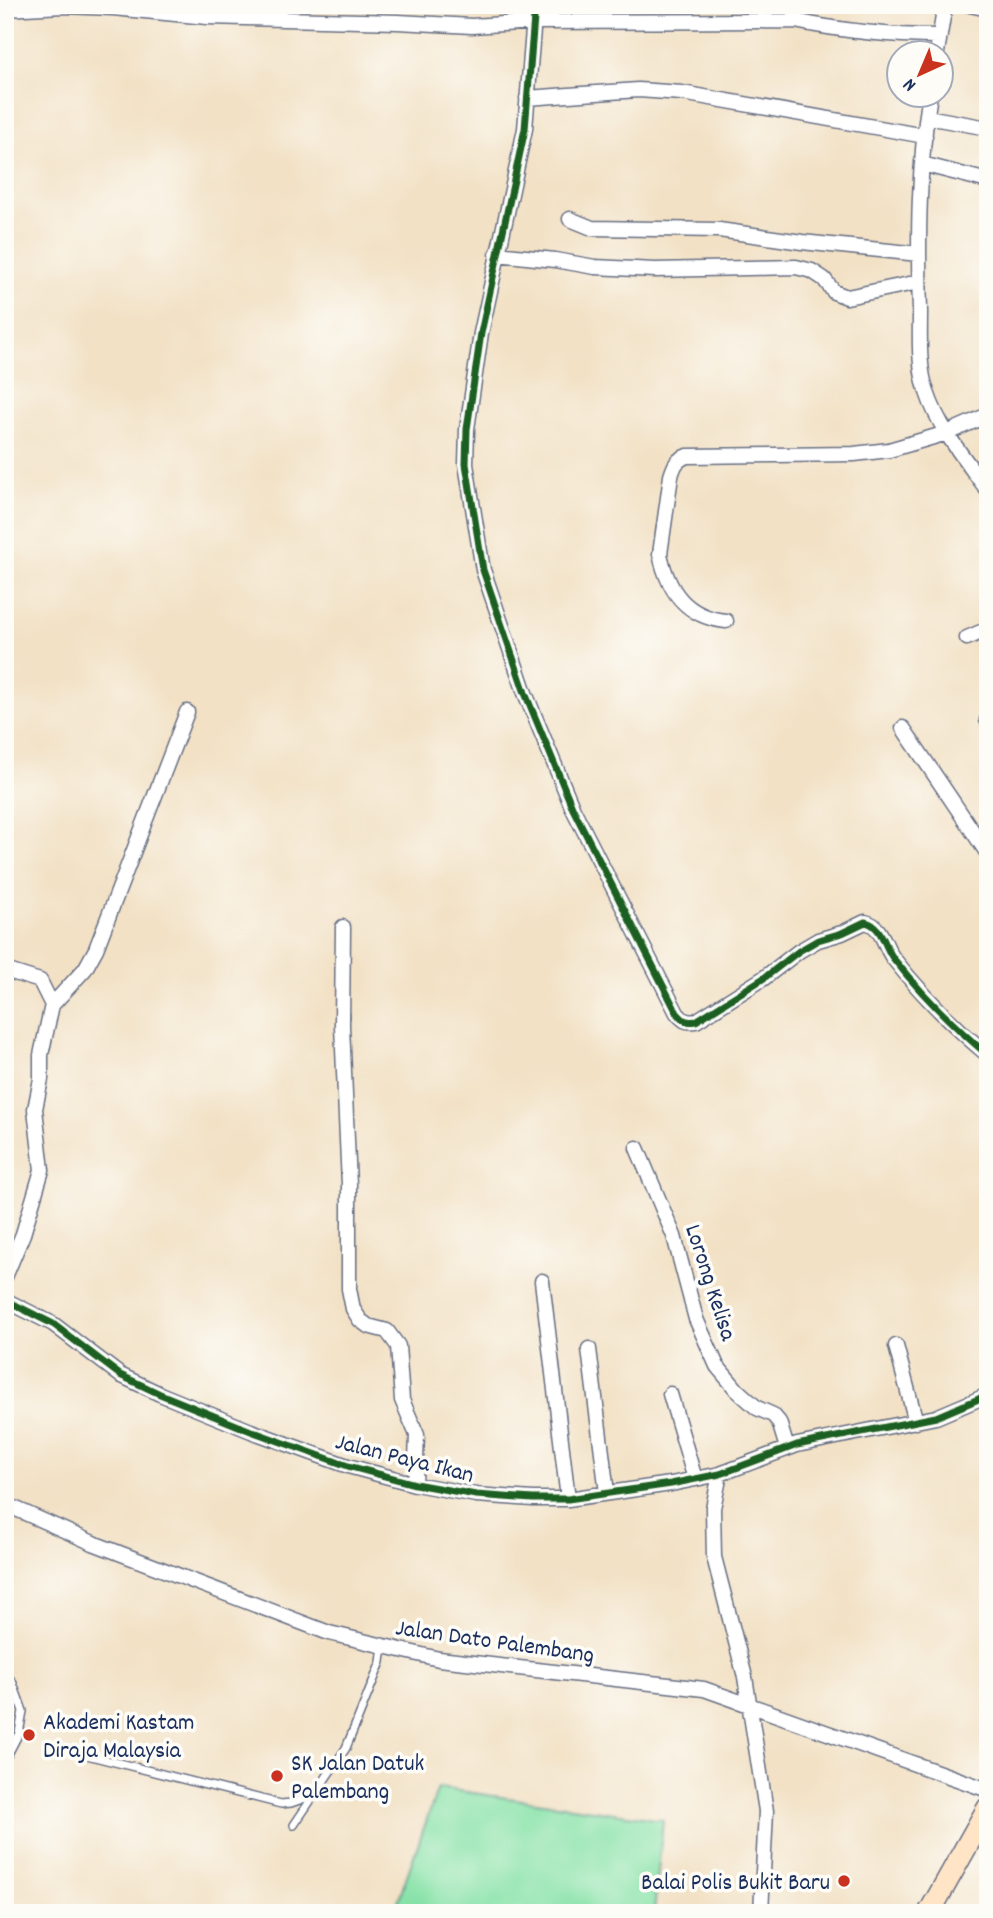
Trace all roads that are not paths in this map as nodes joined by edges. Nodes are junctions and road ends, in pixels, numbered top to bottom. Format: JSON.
{"nodes":[{"id":1,"x":535,"y":5,"type":"edge"},
{"id":2,"x":795,"y":5,"type":"edge"},
{"id":3,"x":945,"y":5,"type":"edge"},
{"id":4,"x":971,"y":5,"type":"edge"},
{"id":5,"x":5,"y":9,"type":"edge"},
{"id":6,"x":988,"y":9,"type":"edge"},
{"id":7,"x":795,"y":21,"type":"junction"},
{"id":8,"x":533,"y":22,"type":"junction"},
{"id":9,"x":940,"y":36,"type":"joint"},
{"id":10,"x":527,"y":98,"type":"junction"},
{"id":11,"x":928,"y":108,"type":"edge"},
{"id":12,"x":926,"y":117,"type":"junction"},
{"id":13,"x":988,"y":128,"type":"edge"},
{"id":14,"x":925,"y":136,"type":"junction"},
{"id":15,"x":922,"y":164,"type":"junction"},
{"id":16,"x":988,"y":181,"type":"edge"},
{"id":17,"x":570,"y":219,"type":"dead end"},
{"id":18,"x":497,"y":254,"type":"junction"},
{"id":19,"x":919,"y":254,"type":"junction"},
{"id":20,"x":919,"y":282,"type":"junction"},
{"id":21,"x":988,"y":415,"type":"edge"},
{"id":22,"x":947,"y":433,"type":"junction"},
{"id":23,"x":988,"y":491,"type":"edge"},
{"id":24,"x":726,"y":621,"type":"dead end"},
{"id":25,"x":988,"y":629,"type":"edge"},
{"id":26,"x":967,"y":638,"type":"dead end"},
{"id":27,"x":187,"y":712,"type":"dead end"},
{"id":28,"x":904,"y":729,"type":"dead end"},
{"id":29,"x":988,"y":854,"type":"edge"},
{"id":30,"x":343,"y":926,"type":"dead end"},
{"id":31,"x":5,"y":970,"type":"edge"},
{"id":32,"x":52,"y":1005,"type":"junction"},
{"id":33,"x":988,"y":1055,"type":"edge"},
{"id":34,"x":637,"y":1147,"type":"dead end"},
{"id":35,"x":5,"y":1277,"type":"edge"},
{"id":36,"x":542,"y":1282,"type":"dead end"},
{"id":37,"x":5,"y":1300,"type":"edge"},
{"id":38,"x":896,"y":1346,"type":"dead end"},
{"id":39,"x":589,"y":1349,"type":"dead end"},
{"id":40,"x":670,"y":1394,"type":"dead end"},
{"id":41,"x":988,"y":1395,"type":"edge"},
{"id":42,"x":916,"y":1422,"type":"junction"},
{"id":43,"x":786,"y":1448,"type":"junction"},
{"id":44,"x":720,"y":1474,"type":"junction"},
{"id":45,"x":695,"y":1479,"type":"junction"},
{"id":46,"x":415,"y":1484,"type":"junction"},
{"id":47,"x":607,"y":1493,"type":"junction"},
{"id":48,"x":568,"y":1499,"type":"junction"},
{"id":49,"x":5,"y":1504,"type":"edge"},
{"id":50,"x":383,"y":1647,"type":"junction"},
{"id":51,"x":5,"y":1675,"type":"edge"},
{"id":52,"x":750,"y":1704,"type":"junction"},
{"id":53,"x":79,"y":1753,"type":"dead end"},
{"id":54,"x":5,"y":1760,"type":"edge"},
{"id":55,"x":988,"y":1790,"type":"edge"},
{"id":56,"x":314,"y":1795,"type":"junction"},
{"id":57,"x":988,"y":1808,"type":"edge"},
{"id":58,"x":294,"y":1825,"type":"dead end"},
{"id":59,"x":761,"y":1913,"type":"edge"},
{"id":60,"x":929,"y":1913,"type":"edge"}],
"edges":[{"from":1,"to":8,"type":"street"},
{"from":2,"to":7,"type":"street"},
{"from":3,"to":9,"type":"street"},
{"from":4,"to":6,"type":"street"},
{"from":5,"to":8,"type":"street"},
{"from":7,"to":8,"type":"street"},
{"from":7,"to":9,"type":"street"},
{"from":8,"to":10,"type":"street"},
{"from":10,"to":14,"type":"street"},
{"from":10,"to":18,"type":"street"},
{"from":11,"to":12,"type":"street"},
{"from":12,"to":13,"type":"street"},
{"from":12,"to":14,"type":"street"},
{"from":14,"to":15,"type":"street"},
{"from":15,"to":16,"type":"street"},
{"from":15,"to":19,"type":"street"},
{"from":17,"to":19,"type":"street"},
{"from":18,"to":20,"type":"street"},
{"from":18,"to":33,"type":"street"},
{"from":19,"to":20,"type":"street"},
{"from":20,"to":22,"type":"street"},
{"from":21,"to":22,"type":"street"},
{"from":22,"to":23,"type":"street"},
{"from":22,"to":24,"type":"street"},
{"from":25,"to":26,"type":"street"},
{"from":27,"to":32,"type":"street"},
{"from":28,"to":29,"type":"street"},
{"from":30,"to":46,"type":"street"},
{"from":31,"to":32,"type":"street"},
{"from":32,"to":35,"type":"street"},
{"from":34,"to":43,"type":"street","name":"Lorong Kelisa"},
{"from":36,"to":48,"type":"street"},
{"from":37,"to":46,"type":"street","name":"Jalan Paya Ikan"},
{"from":38,"to":42,"type":"street"},
{"from":39,"to":47,"type":"street"},
{"from":40,"to":45,"type":"street"},
{"from":41,"to":42,"type":"street","name":"Jalan Paya Ikan"},
{"from":42,"to":43,"type":"street","name":"Jalan Paya Ikan"},
{"from":43,"to":44,"type":"street","name":"Jalan Paya Ikan"},
{"from":44,"to":45,"type":"street","name":"Jalan Paya Ikan"},
{"from":44,"to":52,"type":"street"},
{"from":45,"to":47,"type":"street","name":"Jalan Paya Ikan"},
{"from":46,"to":48,"type":"street","name":"Jalan Paya Ikan"},
{"from":47,"to":48,"type":"street","name":"Jalan Paya Ikan"},
{"from":49,"to":50,"type":"street","name":"Jalan Dato Palembang"},
{"from":50,"to":52,"type":"street","name":"Jalan Dato Palembang"},
{"from":50,"to":56,"type":"lane"},
{"from":51,"to":54,"type":"lane"},
{"from":52,"to":55,"type":"street","name":"Jalan Dato Palembang"},
{"from":52,"to":59,"type":"street"},
{"from":53,"to":56,"type":"lane"},
{"from":56,"to":58,"type":"lane"},
{"from":57,"to":60,"type":"main road"}]}
